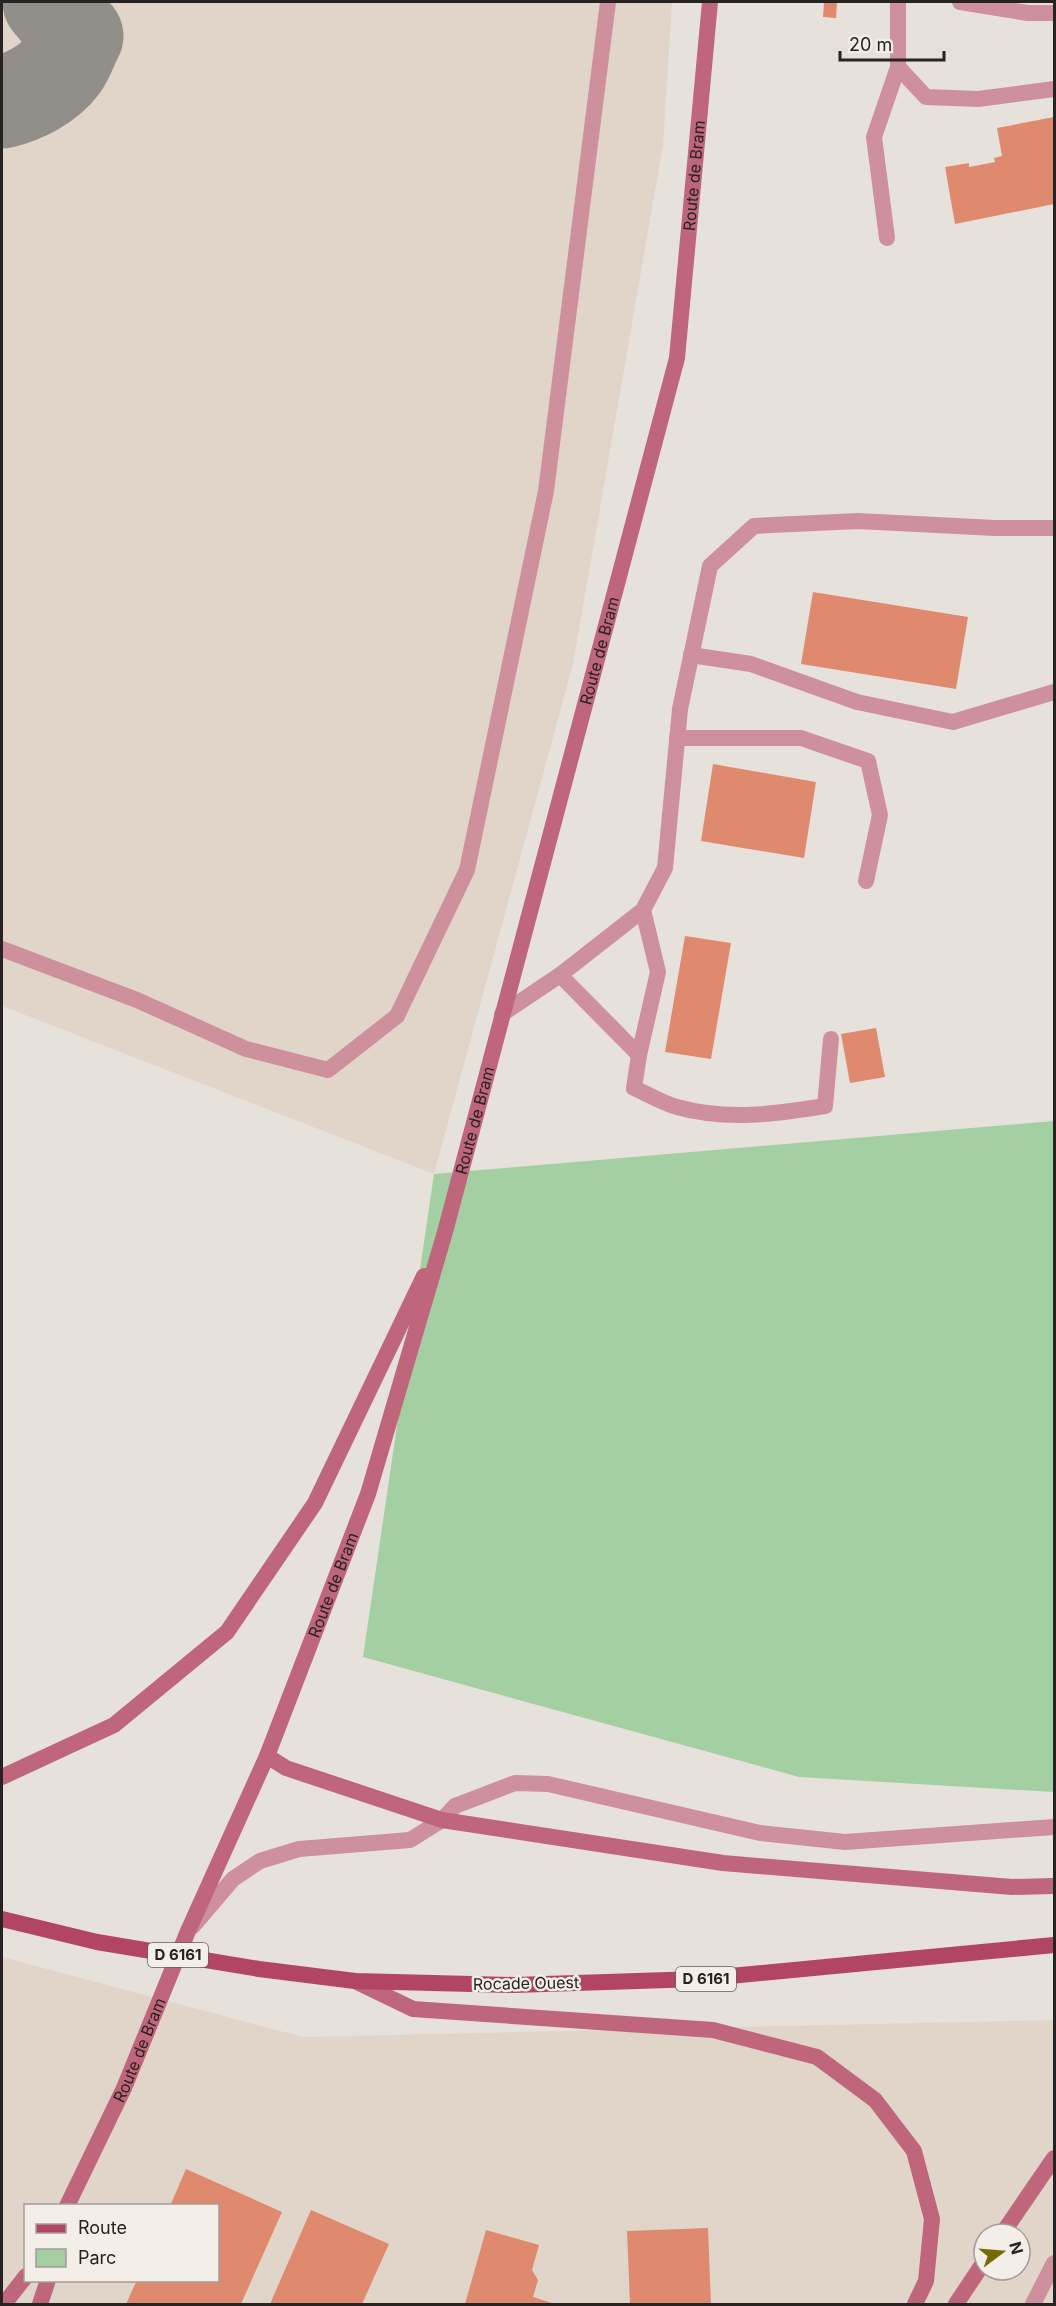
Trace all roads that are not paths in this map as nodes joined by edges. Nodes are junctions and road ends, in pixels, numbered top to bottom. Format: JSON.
{"nodes":[{"id":1,"x":608,"y":2,"type":"edge"},
{"id":2,"x":711,"y":2,"type":"edge"},
{"id":3,"x":898,"y":2,"type":"edge"},
{"id":4,"x":960,"y":2,"type":"edge"},
{"id":5,"x":1054,"y":13,"type":"edge"},
{"id":6,"x":898,"y":67,"type":"junction"},
{"id":7,"x":1054,"y":88,"type":"edge"},
{"id":8,"x":887,"y":238,"type":"dead end"},
{"id":9,"x":1054,"y":528,"type":"edge"},
{"id":10,"x":692,"y":655,"type":"junction"},
{"id":11,"x":1054,"y":692,"type":"edge"},
{"id":12,"x":677,"y":738,"type":"junction"},
{"id":13,"x":866,"y":881,"type":"dead end"},
{"id":14,"x":643,"y":910,"type":"junction"},
{"id":15,"x":2,"y":949,"type":"edge"},
{"id":16,"x":560,"y":975,"type":"junction"},
{"id":17,"x":502,"y":1014,"type":"junction"},
{"id":18,"x":831,"y":1039,"type":"dead end"},
{"id":19,"x":639,"y":1055,"type":"junction"},
{"id":20,"x":445,"y":1232,"type":"junction"},
{"id":21,"x":267,"y":1756,"type":"junction"},
{"id":22,"x":2,"y":1777,"type":"edge"},
{"id":23,"x":442,"y":1820,"type":"junction"},
{"id":24,"x":1054,"y":1827,"type":"edge"},
{"id":25,"x":1054,"y":1886,"type":"edge"},
{"id":26,"x":2,"y":1918,"type":"edge"},
{"id":27,"x":188,"y":1931,"type":"junction"},
{"id":28,"x":1054,"y":1945,"type":"edge"},
{"id":29,"x":355,"y":1981,"type":"junction"},
{"id":30,"x":1054,"y":2158,"type":"edge"},
{"id":31,"x":72,"y":2201,"type":"edge"},
{"id":32,"x":1010,"y":2222,"type":"edge"},
{"id":33,"x":1054,"y":2264,"type":"edge"},
{"id":34,"x":24,"y":2279,"type":"edge"},
{"id":35,"x":972,"y":2280,"type":"edge"},
{"id":36,"x":47,"y":2282,"type":"edge"},
{"id":37,"x":4,"y":2304,"type":"edge"},
{"id":38,"x":40,"y":2304,"type":"edge"},
{"id":39,"x":915,"y":2304,"type":"edge"},
{"id":40,"x":956,"y":2304,"type":"edge"},
{"id":41,"x":1033,"y":2304,"type":"edge"}],
"edges":[{"from":1,"to":15,"type":"street"},
{"from":2,"to":17,"type":"main road","name":"Route de Bram"},
{"from":3,"to":6,"type":"street"},
{"from":4,"to":5,"type":"street"},
{"from":6,"to":7,"type":"street"},
{"from":6,"to":8,"type":"street"},
{"from":9,"to":10,"type":"street"},
{"from":10,"to":11,"type":"street"},
{"from":10,"to":12,"type":"street"},
{"from":12,"to":13,"type":"street"},
{"from":12,"to":14,"type":"street"},
{"from":14,"to":16,"type":"street"},
{"from":14,"to":19,"type":"street"},
{"from":16,"to":17,"type":"street"},
{"from":16,"to":19,"type":"street"},
{"from":17,"to":20,"type":"main road","name":"Route de Bram"},
{"from":18,"to":19,"type":"street"},
{"from":20,"to":21,"type":"main road","name":"Route de Bram"},
{"from":20,"to":22,"type":"main road"},
{"from":21,"to":23,"type":"main road"},
{"from":21,"to":27,"type":"main road","name":"Route de Bram"},
{"from":23,"to":24,"type":"street"},
{"from":23,"to":25,"type":"main road"},
{"from":23,"to":27,"type":"street"},
{"from":26,"to":29,"type":"main road","name":"Rocade Ouest","number":"D 6161"},
{"from":27,"to":31,"type":"main road","name":"Route de Bram"},
{"from":28,"to":29,"type":"main road","name":"Rocade Ouest","number":"D 6161"},
{"from":29,"to":39,"type":"main road"},
{"from":30,"to":32,"type":"main road"},
{"from":33,"to":41,"type":"street"},
{"from":34,"to":37,"type":"main road"},
{"from":35,"to":40,"type":"main road"},
{"from":36,"to":38,"type":"main road"}]}
